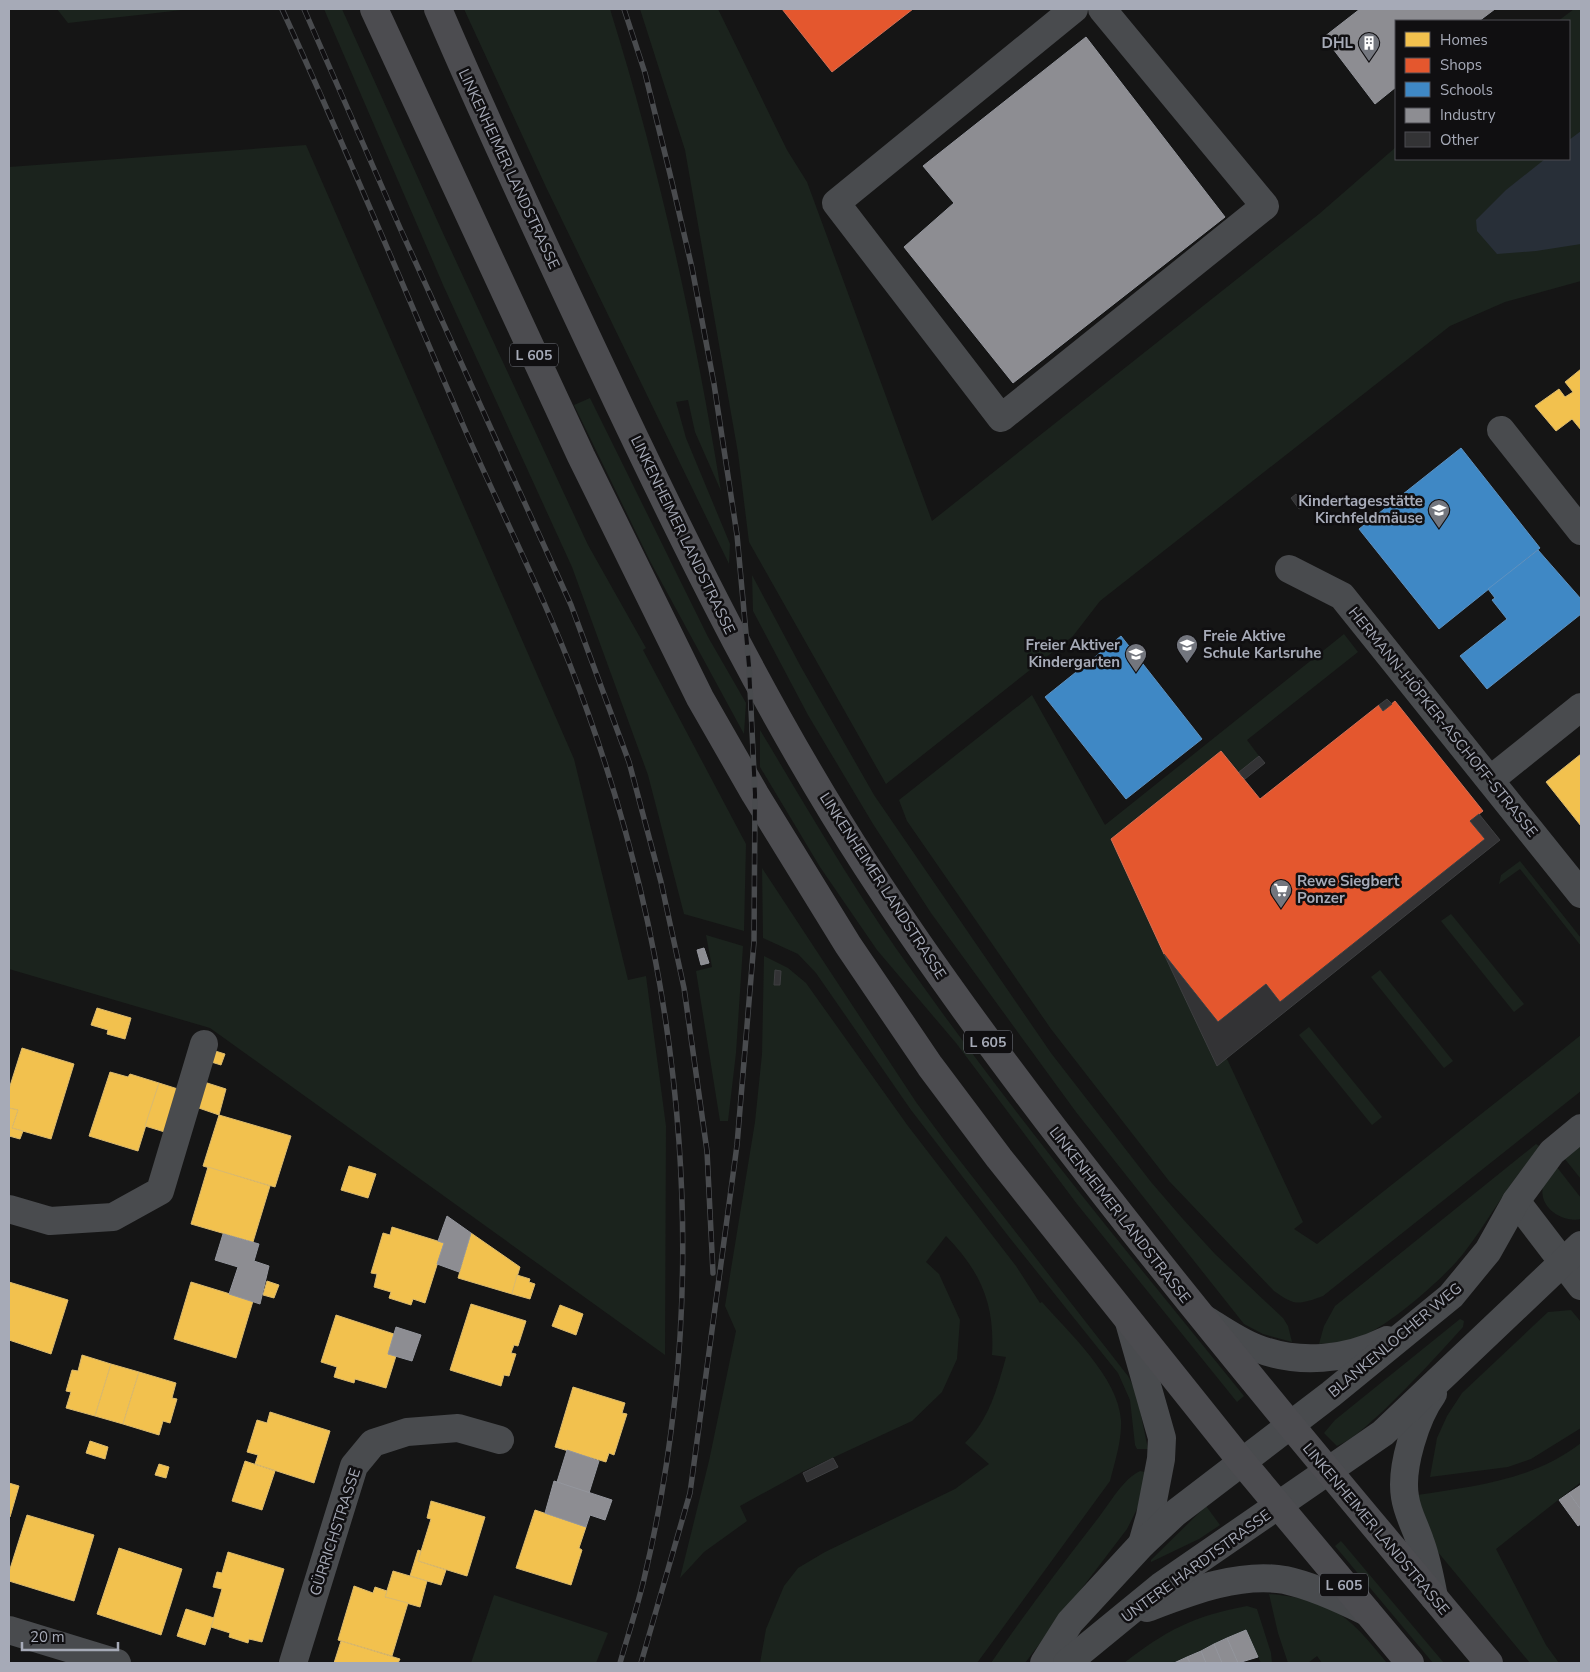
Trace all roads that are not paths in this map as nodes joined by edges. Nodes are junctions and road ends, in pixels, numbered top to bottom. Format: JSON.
{"nodes":[{"id":1,"x":374,"y":9,"type":"edge"},
{"id":2,"x":438,"y":9,"type":"edge"},
{"id":3,"x":1074,"y":9,"type":"edge"},
{"id":4,"x":1102,"y":9,"type":"edge"},
{"id":5,"x":1502,"y":430,"type":"dead end"},
{"id":6,"x":1581,"y":531,"type":"edge"},
{"id":7,"x":1289,"y":569,"type":"dead end"},
{"id":8,"x":1581,"y":707,"type":"edge"},
{"id":9,"x":1490,"y":780,"type":"junction"},
{"id":10,"x":1581,"y":894,"type":"edge"},
{"id":11,"x":204,"y":1044,"type":"dead end"},
{"id":12,"x":1581,"y":1128,"type":"edge"},
{"id":13,"x":1516,"y":1201,"type":"junction"},
{"id":14,"x":9,"y":1209,"type":"edge"},
{"id":15,"x":1572,"y":1254,"type":"edge"},
{"id":16,"x":1581,"y":1286,"type":"edge"},
{"id":17,"x":1199,"y":1316,"type":"junction"},
{"id":18,"x":1130,"y":1322,"type":"junction"},
{"id":19,"x":1418,"y":1324,"type":"junction"},
{"id":20,"x":1448,"y":1373,"type":"junction"},
{"id":21,"x":1290,"y":1426,"type":"junction"},
{"id":22,"x":500,"y":1440,"type":"dead end"},
{"id":23,"x":1242,"y":1462,"type":"junction"},
{"id":24,"x":1328,"y":1472,"type":"junction"},
{"id":25,"x":1278,"y":1507,"type":"junction"},
{"id":26,"x":1142,"y":1544,"type":"junction"},
{"id":27,"x":1434,"y":1597,"type":"junction"},
{"id":28,"x":1367,"y":1612,"type":"junction"},
{"id":29,"x":1125,"y":1616,"type":"junction"},
{"id":30,"x":9,"y":1630,"type":"edge"},
{"id":31,"x":117,"y":1663,"type":"edge"},
{"id":32,"x":292,"y":1663,"type":"edge"},
{"id":33,"x":1044,"y":1663,"type":"edge"},
{"id":34,"x":1067,"y":1663,"type":"edge"},
{"id":35,"x":1410,"y":1663,"type":"edge"},
{"id":36,"x":1489,"y":1663,"type":"edge"}],
"edges":[{"from":1,"to":18,"type":"main road","number":"L 605"},
{"from":2,"to":17,"type":"main road","name":"LINKENHEIMER LANDSTRASSE","number":"L 605"},
{"from":3,"to":4,"type":"street"},
{"from":5,"to":6,"type":"street"},
{"from":7,"to":9,"type":"street","name":"HERMANN-HÖPKER-ASCHOFF-STRASSE"},
{"from":8,"to":9,"type":"street"},
{"from":9,"to":10,"type":"street","name":"HERMANN-HÖPKER-ASCHOFF-STRASSE"},
{"from":11,"to":14,"type":"street"},
{"from":12,"to":13,"type":"street","name":"BLANKENLOCHER WEG"},
{"from":13,"to":15,"type":"street"},
{"from":13,"to":19,"type":"street","name":"BLANKENLOCHER WEG"},
{"from":15,"to":16,"type":"street"},
{"from":15,"to":20,"type":"street"},
{"from":17,"to":19,"type":"street"},
{"from":17,"to":21,"type":"main road","name":"LINKENHEIMER LANDSTRASSE","number":"L 605"},
{"from":18,"to":23,"type":"main road","number":"L 605"},
{"from":18,"to":26,"type":"street"},
{"from":19,"to":21,"type":"street","name":"BLANKENLOCHER WEG"},
{"from":20,"to":24,"type":"street"},
{"from":20,"to":27,"type":"street"},
{"from":21,"to":23,"type":"street","name":"BLANKENLOCHER WEG"},
{"from":21,"to":24,"type":"main road","name":"LINKENHEIMER LANDSTRASSE","number":"L 605"},
{"from":22,"to":32,"type":"street","name":"GÜRRICHSTRASSE"},
{"from":23,"to":25,"type":"main road","number":"L 605"},
{"from":23,"to":26,"type":"street"},
{"from":24,"to":25,"type":"street"},
{"from":24,"to":27,"type":"main road","name":"LINKENHEIMER LANDSTRASSE","number":"L 605"},
{"from":25,"to":28,"type":"main road","number":"L 605"},
{"from":25,"to":29,"type":"street","name":"UNTERE HARDTSTRASSE"},
{"from":26,"to":33,"type":"street"},
{"from":27,"to":36,"type":"main road","name":"LINKENHEIMER LANDSTRASSE","number":"L 605"},
{"from":28,"to":29,"type":"street"},
{"from":28,"to":35,"type":"main road","number":"L 605"},
{"from":29,"to":34,"type":"street","name":"UNTERE HARDTSTRASSE"},
{"from":30,"to":31,"type":"street"}]}
